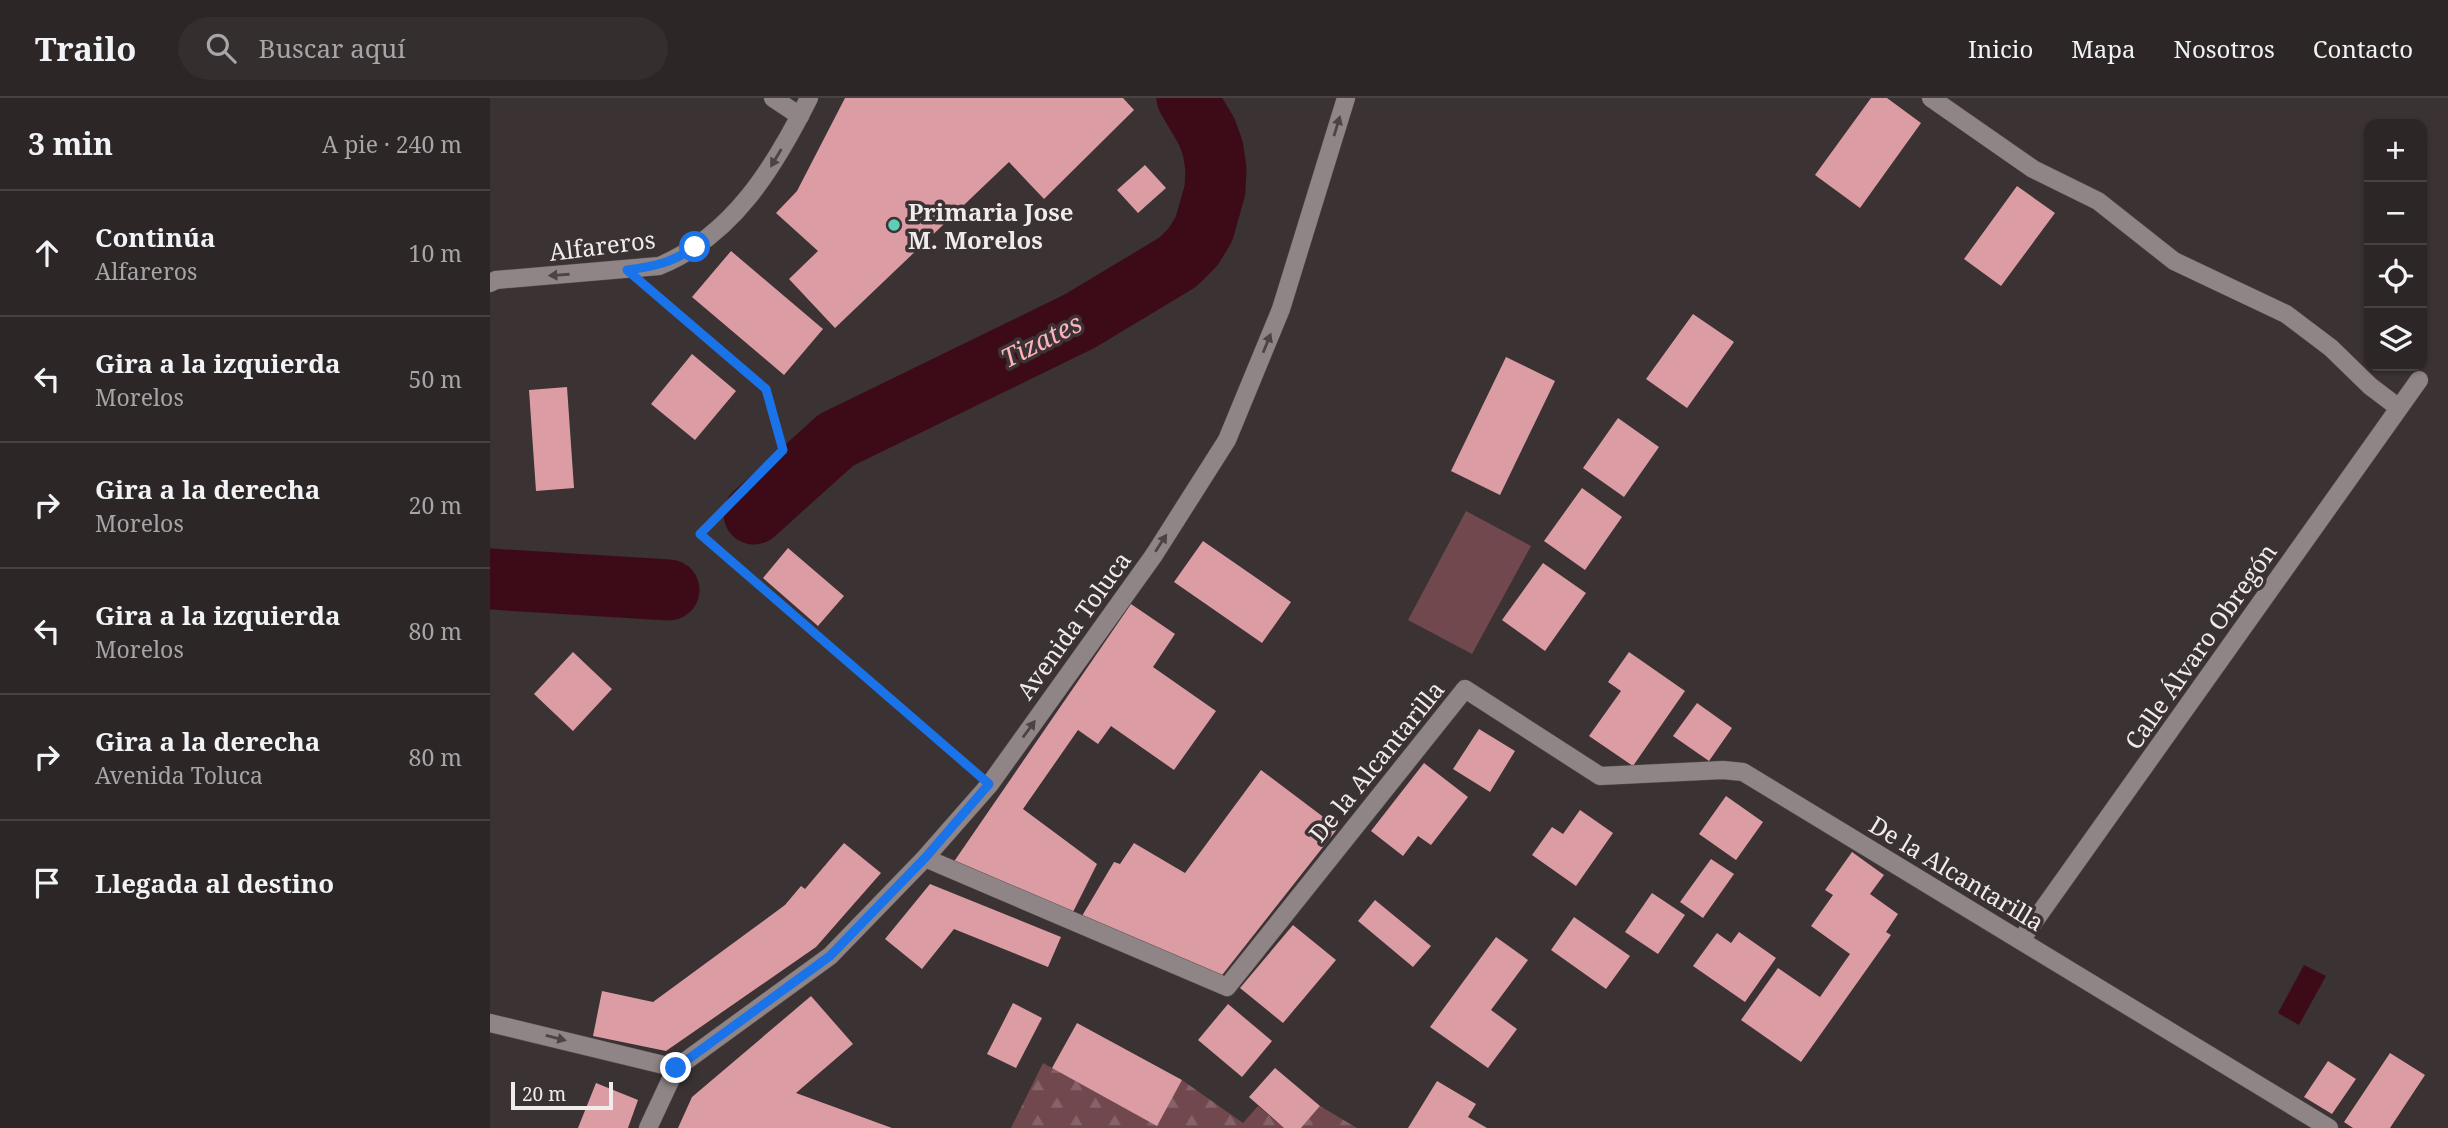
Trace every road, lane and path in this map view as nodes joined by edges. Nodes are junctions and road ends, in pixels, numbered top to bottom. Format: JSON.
{"nodes":[{"id":1,"x":773,"y":98,"type":"edge"},
{"id":2,"x":809,"y":98,"type":"edge"},
{"id":3,"x":1346,"y":98,"type":"edge"},
{"id":4,"x":1931,"y":98,"type":"edge"},
{"id":5,"x":800,"y":116,"type":"junction"},
{"id":6,"x":627,"y":270,"type":"junction"},
{"id":7,"x":490,"y":283,"type":"edge"},
{"id":8,"x":2419,"y":380,"type":"dead end"},
{"id":9,"x":2399,"y":408,"type":"junction"},
{"id":10,"x":989,"y":784,"type":"junction"},
{"id":11,"x":925,"y":858,"type":"junction"},
{"id":12,"x":2021,"y":940,"type":"junction"},
{"id":13,"x":490,"y":1023,"type":"edge"},
{"id":14,"x":676,"y":1068,"type":"junction"},
{"id":15,"x":648,"y":1128,"type":"edge"},
{"id":16,"x":2329,"y":1128,"type":"edge"}],
"edges":[{"from":1,"to":5,"type":"street"},
{"from":2,"to":5,"type":"street","name":"Alfareros"},
{"from":10,"to":3,"type":"street","name":"Avenida Toluca","one_way":true},
{"from":4,"to":9,"type":"street"},
{"from":5,"to":6,"type":"street","name":"Alfareros","one_way":true},
{"from":6,"to":7,"type":"street","name":"Alfareros","one_way":true},
{"from":6,"to":10,"type":"path"},
{"from":8,"to":9,"type":"street","name":"Calle Álvaro Obregón"},
{"from":9,"to":12,"type":"street","name":"Calle Álvaro Obregón"},
{"from":10,"to":11,"type":"street","name":"Avenida Toluca"},
{"from":11,"to":12,"type":"street","name":"De la Alcantarilla"},
{"from":11,"to":14,"type":"street","name":"Avenida Toluca"},
{"from":12,"to":16,"type":"street","name":"De la Alcantarilla"},
{"from":13,"to":14,"type":"street","one_way":true},
{"from":14,"to":15,"type":"street"}]}
